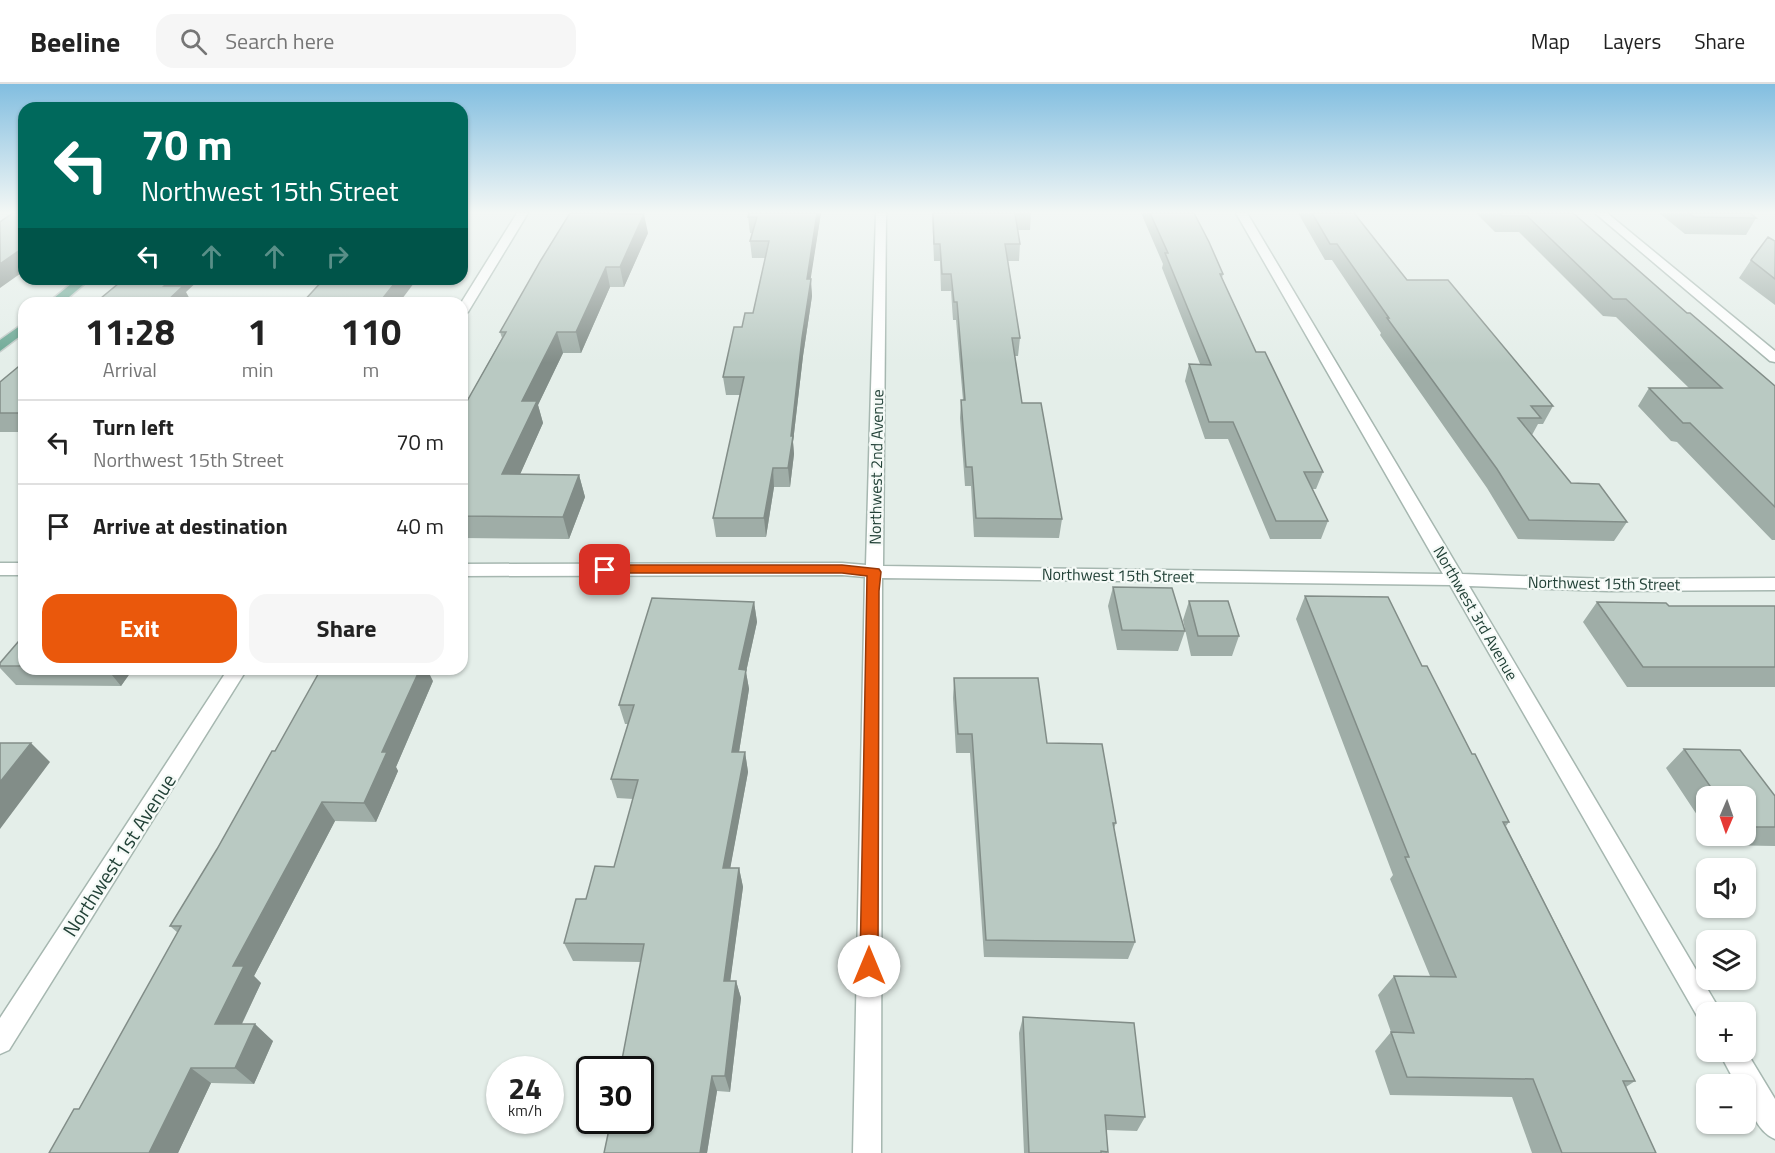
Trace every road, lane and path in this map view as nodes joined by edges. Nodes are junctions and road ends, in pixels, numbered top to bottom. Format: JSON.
{"nodes":[{"id":1,"x":492,"y":263,"type":"edge"},
{"id":2,"x":879,"y":263,"type":"edge"},
{"id":3,"x":1270,"y":263,"type":"edge"},
{"id":4,"x":1660,"y":263,"type":"edge"},
{"id":5,"x":76,"y":285,"type":"edge"},
{"id":6,"x":62,"y":297,"type":"edge"},
{"id":7,"x":468,"y":302,"type":"edge"},
{"id":8,"x":18,"y":332,"type":"edge"},
{"id":9,"x":0,"y":347,"type":"edge"},
{"id":10,"x":1775,"y":358,"type":"edge"},
{"id":11,"x":0,"y":569,"type":"edge"},
{"id":12,"x":18,"y":569,"type":"edge"},
{"id":13,"x":468,"y":570,"type":"edge"},
{"id":14,"x":874,"y":572,"type":"junction"},
{"id":15,"x":1457,"y":580,"type":"junction"},
{"id":16,"x":1775,"y":584,"type":"edge"},
{"id":17,"x":234,"y":675,"type":"edge"},
{"id":18,"x":1703,"y":1002,"type":"edge"},
{"id":19,"x":0,"y":1041,"type":"edge"},
{"id":20,"x":1738,"y":1062,"type":"edge"},
{"id":21,"x":1775,"y":1125,"type":"edge"},
{"id":22,"x":867,"y":1153,"type":"edge"}],
"edges":[{"from":1,"to":7,"type":"street"},
{"from":2,"to":14,"type":"street","name":"Northwest 2nd Avenue"},
{"from":3,"to":15,"type":"street","name":"Northwest 3rd Avenue"},
{"from":4,"to":10,"type":"street"},
{"from":5,"to":6,"type":"main road"},
{"from":8,"to":9,"type":"main road"},
{"from":11,"to":12,"type":"street"},
{"from":13,"to":14,"type":"street","name":"Northwest 15th Street"},
{"from":14,"to":15,"type":"street","name":"Northwest 15th Street"},
{"from":14,"to":22,"type":"street","name":"Northwest 2nd Avenue"},
{"from":15,"to":16,"type":"street","name":"Northwest 15th Street"},
{"from":15,"to":18,"type":"street","name":"Northwest 3rd Avenue"},
{"from":17,"to":19,"type":"street","name":"Northwest 1st Avenue"},
{"from":20,"to":21,"type":"street"}]}
